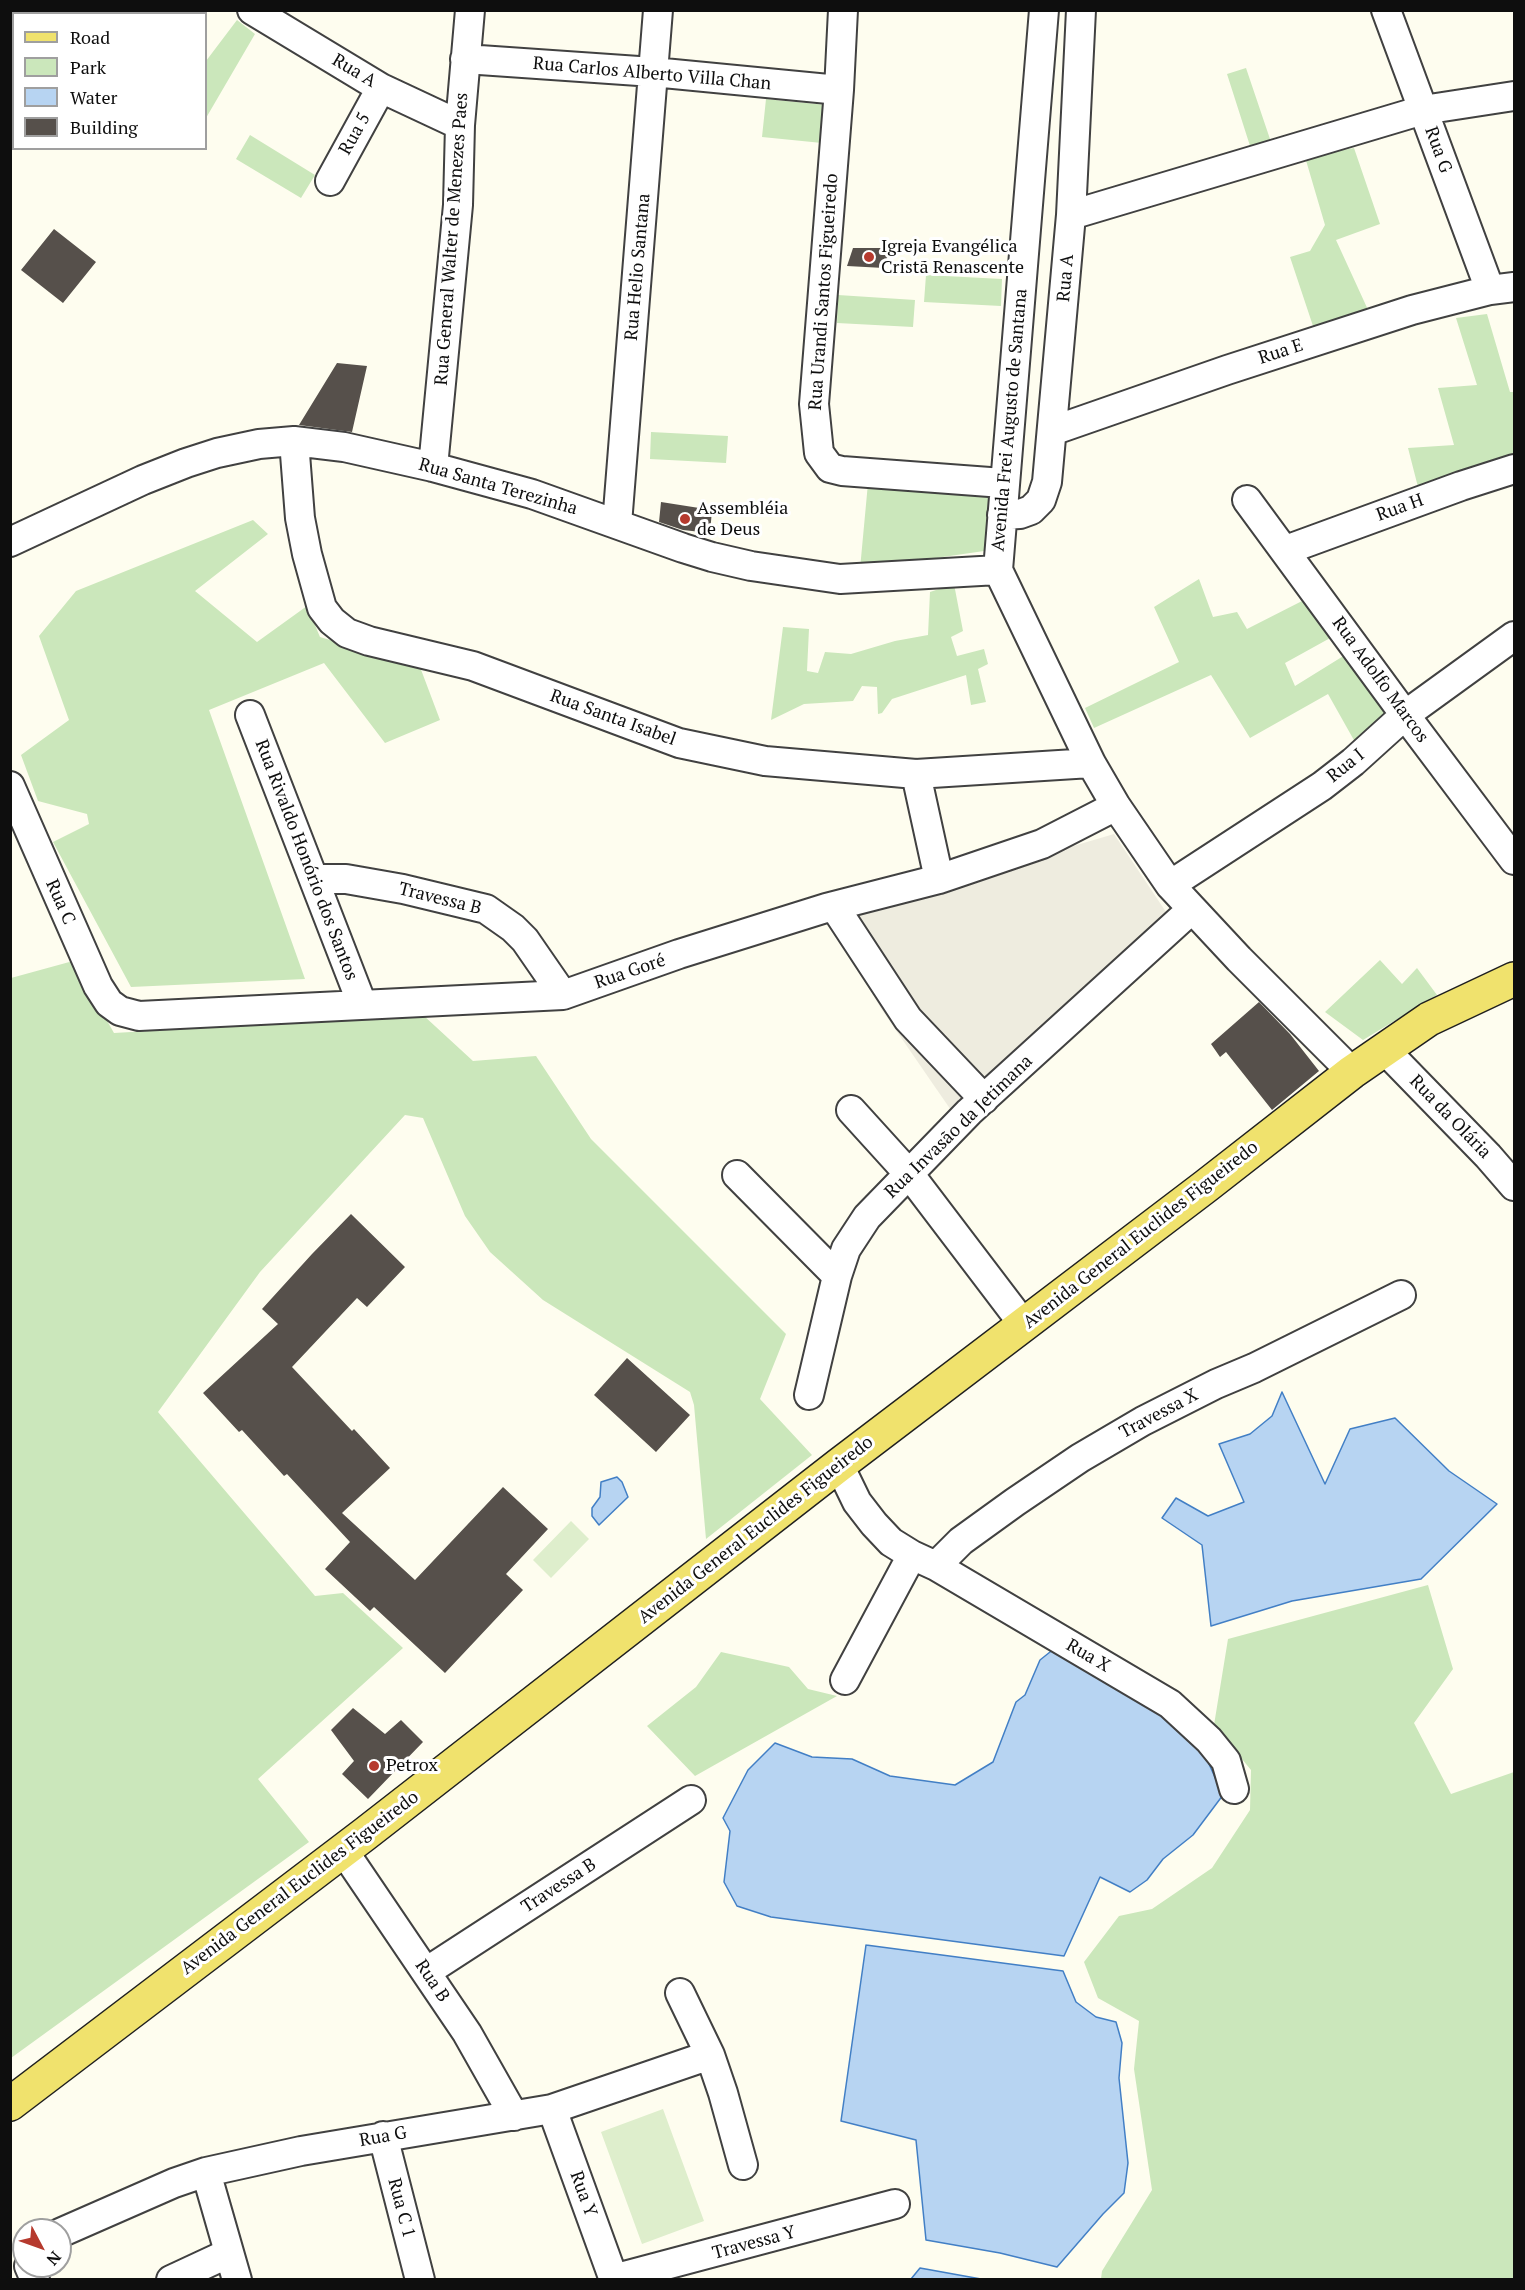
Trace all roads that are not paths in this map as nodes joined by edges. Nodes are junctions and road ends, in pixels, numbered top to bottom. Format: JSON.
{"nodes":[{"id":1,"x":252,"y":10,"type":"edge"},
{"id":2,"x":470,"y":10,"type":"edge"},
{"id":3,"x":658,"y":10,"type":"edge"},
{"id":4,"x":843,"y":10,"type":"edge"},
{"id":5,"x":1044,"y":10,"type":"edge"},
{"id":6,"x":1081,"y":10,"type":"edge"},
{"id":7,"x":1386,"y":10,"type":"edge"},
{"id":8,"x":465,"y":59,"type":"junction"},
{"id":9,"x":653,"y":72,"type":"junction"},
{"id":10,"x":381,"y":88,"type":"junction"},
{"id":11,"x":839,"y":90,"type":"junction"},
{"id":12,"x":1515,"y":96,"type":"edge"},
{"id":13,"x":1423,"y":110,"type":"junction"},
{"id":14,"x":460,"y":125,"type":"junction"},
{"id":15,"x":330,"y":181,"type":"dead end"},
{"id":16,"x":1071,"y":215,"type":"junction"},
{"id":17,"x":1502,"y":289,"type":"edge"},
{"id":18,"x":1052,"y":431,"type":"junction"},
{"id":19,"x":294,"y":441,"type":"junction"},
{"id":20,"x":434,"y":467,"type":"junction"},
{"id":21,"x":1515,"y":469,"type":"edge"},
{"id":22,"x":1003,"y":483,"type":"junction"},
{"id":23,"x":1247,"y":500,"type":"dead end"},
{"id":24,"x":1002,"y":515,"type":"junction"},
{"id":25,"x":617,"y":524,"type":"junction"},
{"id":26,"x":10,"y":542,"type":"edge"},
{"id":27,"x":1286,"y":550,"type":"junction"},
{"id":28,"x":998,"y":570,"type":"junction"},
{"id":29,"x":1515,"y":636,"type":"edge"},
{"id":30,"x":250,"y":715,"type":"dead end"},
{"id":31,"x":1405,"y":715,"type":"junction"},
{"id":32,"x":1091,"y":763,"type":"junction"},
{"id":33,"x":916,"y":774,"type":"junction"},
{"id":34,"x":10,"y":786,"type":"edge"},
{"id":35,"x":1116,"y":806,"type":"junction"},
{"id":36,"x":20,"y":835,"type":"edge"},
{"id":37,"x":1515,"y":860,"type":"edge"},
{"id":38,"x":315,"y":879,"type":"junction"},
{"id":39,"x":939,"y":879,"type":"junction"},
{"id":40,"x":1170,"y":885,"type":"junction"},
{"id":41,"x":834,"y":906,"type":"junction"},
{"id":42,"x":1191,"y":910,"type":"junction"},
{"id":43,"x":1515,"y":979,"type":"edge"},
{"id":44,"x":563,"y":995,"type":"junction"},
{"id":45,"x":362,"y":1004,"type":"junction"},
{"id":46,"x":120,"y":1011,"type":"joint"},
{"id":47,"x":1384,"y":1049,"type":"junction"},
{"id":48,"x":1352,"y":1072,"type":"junction"},
{"id":49,"x":984,"y":1099,"type":"junction"},
{"id":50,"x":851,"y":1110,"type":"dead end"},
{"id":51,"x":737,"y":1175,"type":"dead end"},
{"id":52,"x":910,"y":1175,"type":"junction"},
{"id":53,"x":1515,"y":1186,"type":"edge"},
{"id":54,"x":837,"y":1276,"type":"junction"},
{"id":55,"x":1401,"y":1295,"type":"dead end"},
{"id":56,"x":1024,"y":1325,"type":"junction"},
{"id":57,"x":809,"y":1395,"type":"dead end"},
{"id":58,"x":839,"y":1465,"type":"junction"},
{"id":59,"x":924,"y":1560,"type":"junction"},
{"id":60,"x":845,"y":1680,"type":"dead end"},
{"id":61,"x":1234,"y":1789,"type":"dead end"},
{"id":62,"x":692,"y":1800,"type":"dead end"},
{"id":63,"x":343,"y":1850,"type":"junction"},
{"id":64,"x":426,"y":1972,"type":"junction"},
{"id":65,"x":680,"y":1993,"type":"dead end"},
{"id":66,"x":710,"y":2055,"type":"junction"},
{"id":67,"x":10,"y":2104,"type":"edge"},
{"id":68,"x":552,"y":2109,"type":"junction"},
{"id":69,"x":514,"y":2116,"type":"junction"},
{"id":70,"x":383,"y":2136,"type":"junction"},
{"id":71,"x":743,"y":2165,"type":"dead end"},
{"id":72,"x":206,"y":2172,"type":"junction"},
{"id":73,"x":895,"y":2204,"type":"dead end"},
{"id":74,"x":72,"y":2228,"type":"edge"},
{"id":75,"x":233,"y":2266,"type":"edge"},
{"id":76,"x":703,"y":2268,"type":"edge"},
{"id":77,"x":614,"y":2279,"type":"edge"},
{"id":78,"x":171,"y":2280,"type":"edge"},
{"id":79,"x":420,"y":2280,"type":"edge"}],
"edges":[{"from":1,"to":10,"type":"street","name":"Rua A"},
{"from":2,"to":8,"type":"street","name":"Rua General Walter de Menezes Paes"},
{"from":3,"to":9,"type":"street","name":"Rua Helio Santana"},
{"from":4,"to":11,"type":"street","name":"Rua Urandi Santos Figueiredo"},
{"from":5,"to":22,"type":"street","name":"Avenida Frei Augusto de Santana"},
{"from":6,"to":16,"type":"street","name":"Rua A"},
{"from":7,"to":13,"type":"street","name":"Rua G"},
{"from":8,"to":9,"type":"street","name":"Rua Carlos Alberto Villa Chan"},
{"from":8,"to":14,"type":"street","name":"Rua General Walter de Menezes Paes"},
{"from":9,"to":11,"type":"street","name":"Rua Carlos Alberto Villa Chan"},
{"from":9,"to":25,"type":"street","name":"Rua Helio Santana"},
{"from":10,"to":14,"type":"street","name":"Rua A"},
{"from":10,"to":15,"type":"street","name":"Rua 5"},
{"from":11,"to":22,"type":"street","name":"Rua Urandi Santos Figueiredo"},
{"from":12,"to":13,"type":"street"},
{"from":13,"to":16,"type":"street"},
{"from":13,"to":17,"type":"street","name":"Rua G"},
{"from":14,"to":20,"type":"street","name":"Rua General Walter de Menezes Paes"},
{"from":16,"to":18,"type":"street","name":"Rua A"},
{"from":17,"to":18,"type":"street","name":"Rua E"},
{"from":18,"to":24,"type":"street","name":"Rua A"},
{"from":19,"to":20,"type":"street","name":"Rua Santa Terezinha"},
{"from":19,"to":26,"type":"street","name":"Rua Santa Terezinha"},
{"from":19,"to":33,"type":"street","name":"Rua Santa Isabel"},
{"from":20,"to":25,"type":"street","name":"Rua Santa Terezinha"},
{"from":21,"to":27,"type":"street","name":"Rua H"},
{"from":22,"to":24,"type":"street","name":"Avenida Frei Augusto de Santana"},
{"from":23,"to":27,"type":"street","name":"Rua Adolfo Marcos"},
{"from":24,"to":28,"type":"street","name":"Avenida Frei Augusto de Santana"},
{"from":25,"to":28,"type":"street","name":"Rua Santa Terezinha"},
{"from":27,"to":31,"type":"street","name":"Rua Adolfo Marcos"},
{"from":28,"to":32,"type":"street","name":"Avenida Frei Augusto de Santana"},
{"from":29,"to":31,"type":"street","name":"Rua I"},
{"from":30,"to":38,"type":"street","name":"Rua Rivaldo Honório dos Santos"},
{"from":31,"to":37,"type":"street","name":"Rua Adolfo Marcos"},
{"from":31,"to":40,"type":"street","name":"Rua I"},
{"from":32,"to":33,"type":"street","name":"Rua Santa Isabel"},
{"from":32,"to":35,"type":"street","name":"Avenida Frei Augusto de Santana"},
{"from":33,"to":39,"type":"street"},
{"from":34,"to":36,"type":"street","name":"Rua C"},
{"from":35,"to":39,"type":"street","name":"Rua Goré"},
{"from":35,"to":40,"type":"street","name":"Avenida Frei Augusto de Santana"},
{"from":36,"to":46,"type":"street","name":"Rua C"},
{"from":38,"to":44,"type":"street","name":"Travessa B"},
{"from":38,"to":45,"type":"street","name":"Rua Rivaldo Honório dos Santos"},
{"from":39,"to":41,"type":"street","name":"Rua Goré"},
{"from":40,"to":42,"type":"street","name":"Avenida Frei Augusto de Santana"},
{"from":41,"to":44,"type":"street","name":"Rua Goré"},
{"from":41,"to":49,"type":"street"},
{"from":42,"to":48,"type":"street","name":"Avenida Frei Augusto de Santana"},
{"from":42,"to":49,"type":"street","name":"Rua Invasão da Jetimana"},
{"from":43,"to":47,"type":"main road","name":"Avenida General Euclides Figueiredo"},
{"from":44,"to":45,"type":"street","name":"Rua Goré"},
{"from":45,"to":46,"type":"street","name":"Rua Goré"},
{"from":47,"to":48,"type":"main road","name":"Avenida General Euclides Figueiredo"},
{"from":47,"to":53,"type":"street","name":"Rua da Olária"},
{"from":48,"to":56,"type":"main road","name":"Avenida General Euclides Figueiredo"},
{"from":49,"to":52,"type":"street","name":"Rua Invasão da Jetimana"},
{"from":50,"to":52,"type":"street"},
{"from":51,"to":54,"type":"street"},
{"from":52,"to":54,"type":"street","name":"Rua Invasão da Jetimana"},
{"from":52,"to":56,"type":"street"},
{"from":54,"to":57,"type":"street","name":"Rua Invasão da Jetimana"},
{"from":55,"to":59,"type":"street","name":"Travessa X"},
{"from":56,"to":58,"type":"main road","name":"Avenida General Euclides Figueiredo"},
{"from":58,"to":59,"type":"street","name":"Rua X"},
{"from":58,"to":63,"type":"main road","name":"Avenida General Euclides Figueiredo"},
{"from":59,"to":60,"type":"street"},
{"from":59,"to":61,"type":"street","name":"Rua X"},
{"from":62,"to":64,"type":"street","name":"Travessa B"},
{"from":63,"to":64,"type":"street","name":"Rua B"},
{"from":63,"to":67,"type":"main road","name":"Avenida General Euclides Figueiredo"},
{"from":64,"to":69,"type":"street","name":"Rua B"},
{"from":65,"to":66,"type":"street"},
{"from":66,"to":68,"type":"street","name":"Rua G"},
{"from":66,"to":71,"type":"street"},
{"from":68,"to":69,"type":"street","name":"Rua G"},
{"from":68,"to":77,"type":"street","name":"Rua Y"},
{"from":69,"to":70,"type":"street","name":"Rua G"},
{"from":70,"to":72,"type":"street","name":"Rua G"},
{"from":70,"to":79,"type":"street","name":"Rua C 1"},
{"from":72,"to":74,"type":"street","name":"Rua G"},
{"from":72,"to":75,"type":"street"},
{"from":73,"to":76,"type":"street","name":"Travessa Y"},
{"from":75,"to":78,"type":"street"},
{"from":76,"to":77,"type":"street","name":"Travessa Y"}]}
